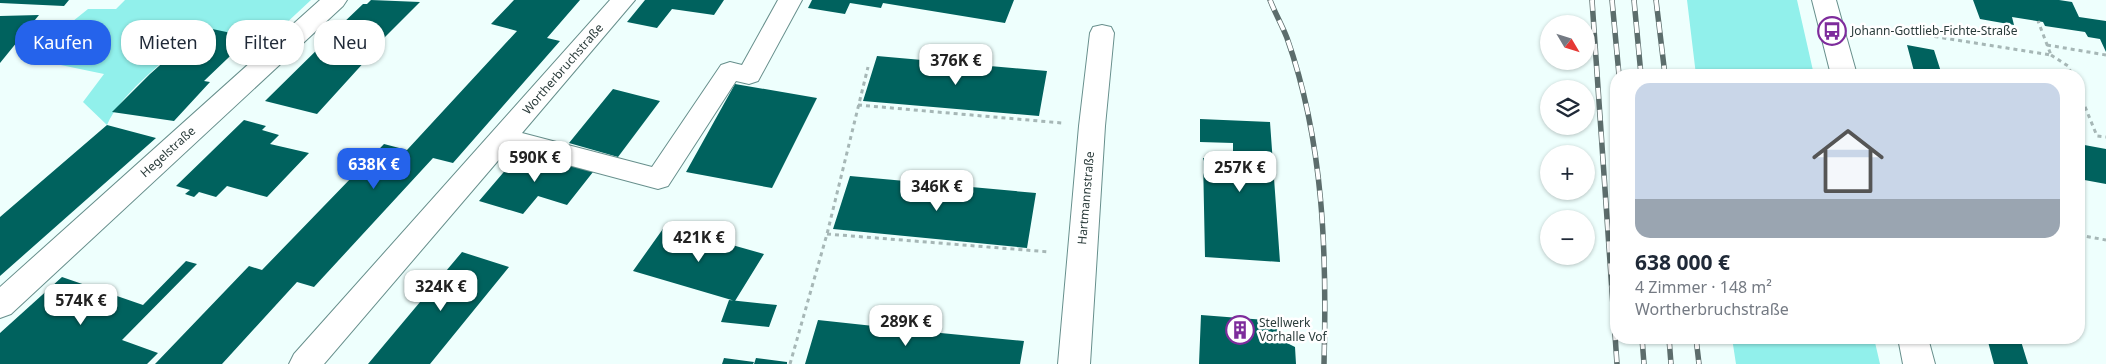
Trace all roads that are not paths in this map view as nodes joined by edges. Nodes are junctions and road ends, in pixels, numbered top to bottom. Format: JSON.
{"nodes":[{"id":1,"x":335,"y":0,"type":"edge"},
{"id":2,"x":623,"y":0,"type":"edge"},
{"id":3,"x":790,"y":0,"type":"edge"},
{"id":4,"x":1824,"y":0,"type":"edge"},
{"id":5,"x":1102,"y":33,"type":"dead end"},
{"id":6,"x":1842,"y":69,"type":"edge"},
{"id":7,"x":502,"y":138,"type":"junction"},
{"id":8,"x":0,"y":305,"type":"edge"},
{"id":9,"x":1914,"y":344,"type":"edge"},
{"id":10,"x":305,"y":364,"type":"edge"},
{"id":11,"x":1074,"y":364,"type":"edge"},
{"id":12,"x":1919,"y":364,"type":"edge"}],
"edges":[{"from":1,"to":8,"type":"street","name":"Hegelstraße"},
{"from":2,"to":7,"type":"street","name":"Wortherbruchstraße"},
{"from":3,"to":7,"type":"street"},
{"from":4,"to":6,"type":"street"},
{"from":5,"to":11,"type":"street","name":"Hartmannstraße"},
{"from":7,"to":10,"type":"street","name":"Wortherbruchstraße"},
{"from":9,"to":12,"type":"street"}]}
